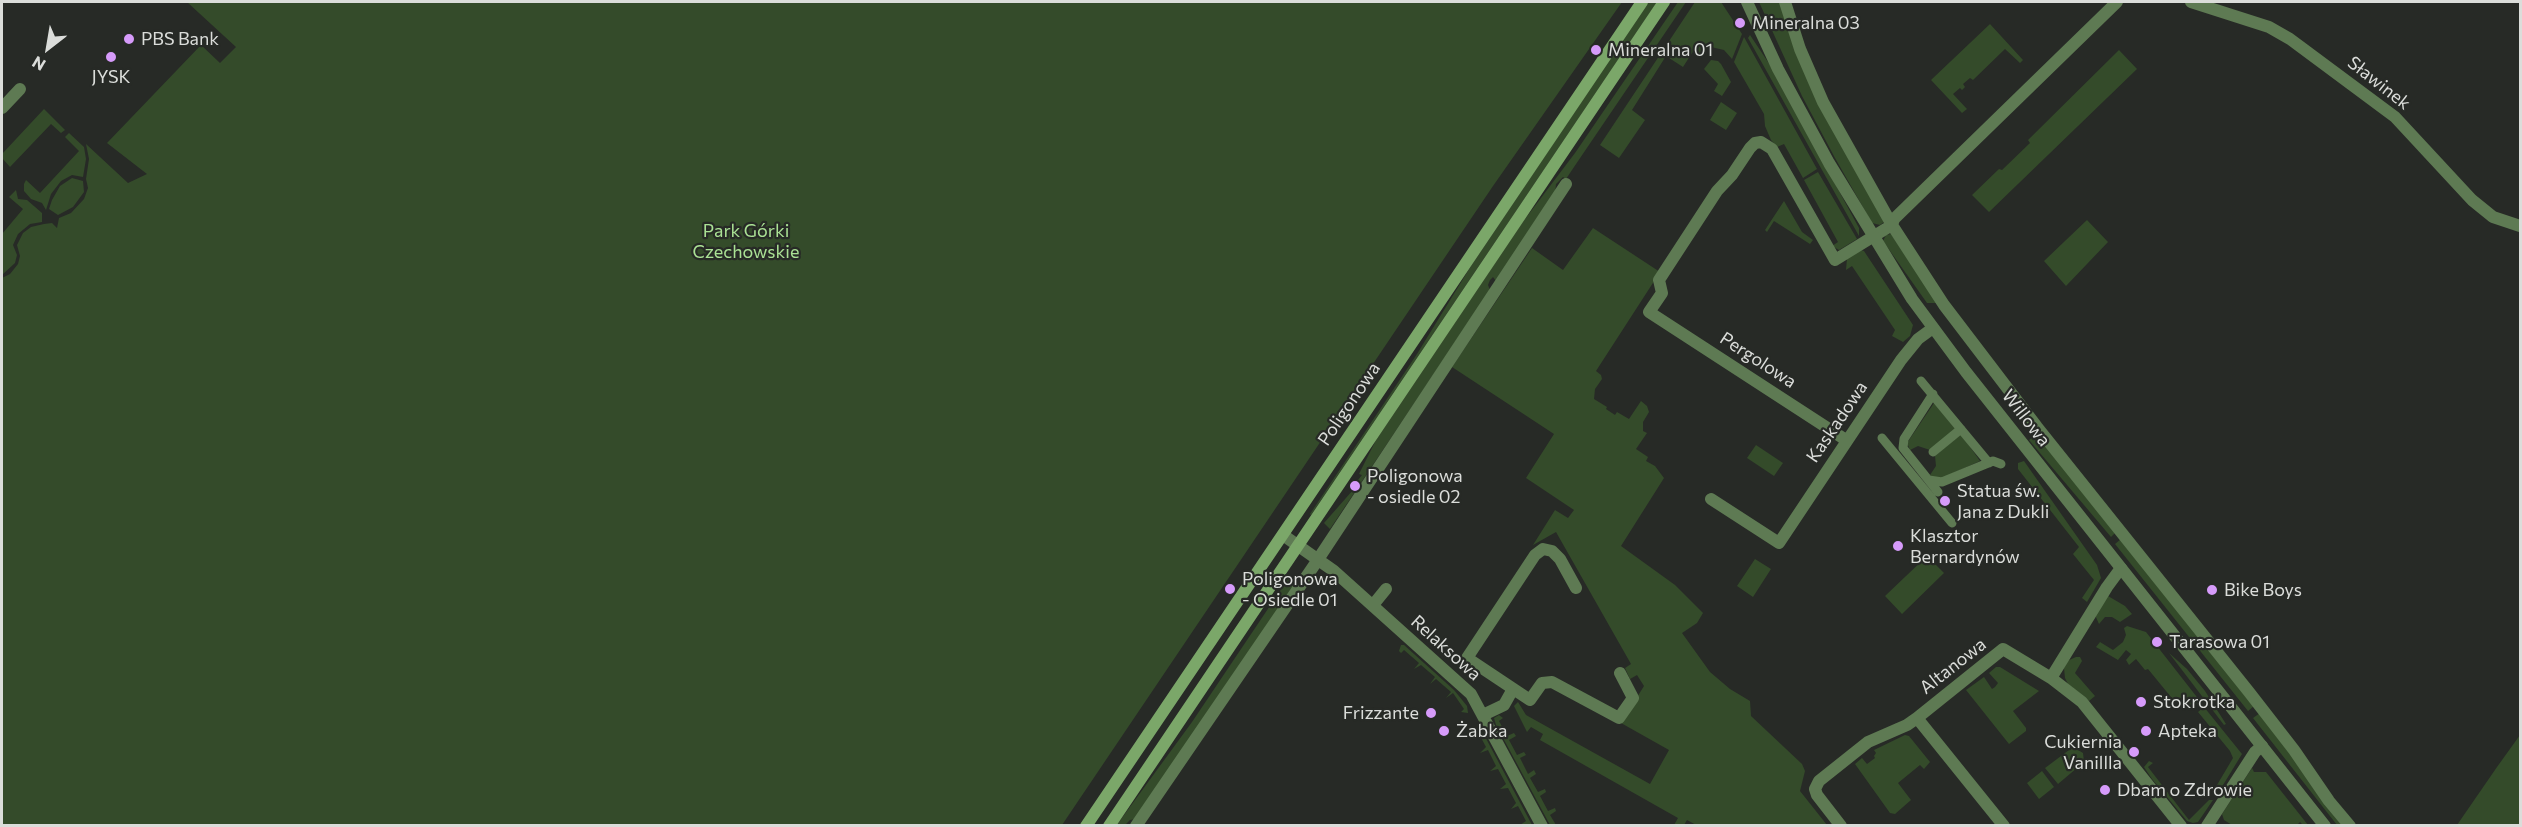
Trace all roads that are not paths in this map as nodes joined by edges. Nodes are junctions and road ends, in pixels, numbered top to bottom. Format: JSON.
{"nodes":[{"id":1,"x":1641,"y":2,"type":"edge"},
{"id":2,"x":1664,"y":2,"type":"edge"},
{"id":3,"x":1670,"y":2,"type":"edge"},
{"id":4,"x":1747,"y":2,"type":"edge"},
{"id":5,"x":1785,"y":2,"type":"edge"},
{"id":6,"x":2116,"y":2,"type":"edge"},
{"id":7,"x":2191,"y":2,"type":"edge"},
{"id":8,"x":1653,"y":20,"type":"junction"},
{"id":9,"x":20,"y":89,"type":"dead end"},
{"id":10,"x":2,"y":108,"type":"edge"},
{"id":11,"x":1566,"y":184,"type":"dead end"},
{"id":12,"x":1892,"y":225,"type":"junction"},
{"id":13,"x":2520,"y":226,"type":"edge"},
{"id":14,"x":1872,"y":237,"type":"junction"},
{"id":15,"x":1933,"y":328,"type":"junction"},
{"id":16,"x":1921,"y":381,"type":"dead end"},
{"id":17,"x":1933,"y":394,"type":"junction"},
{"id":18,"x":1961,"y":429,"type":"junction"},
{"id":19,"x":1882,"y":438,"type":"dead end"},
{"id":20,"x":1846,"y":440,"type":"junction"},
{"id":21,"x":1933,"y":452,"type":"dead end"},
{"id":22,"x":1989,"y":463,"type":"junction"},
{"id":23,"x":2001,"y":464,"type":"dead end"},
{"id":24,"x":1958,"y":476,"type":"junction"},
{"id":25,"x":1929,"y":480,"type":"junction"},
{"id":26,"x":1935,"y":495,"type":"junction"},
{"id":27,"x":1711,"y":499,"type":"dead end"},
{"id":28,"x":1952,"y":523,"type":"dead end"},
{"id":29,"x":1282,"y":534,"type":"junction"},
{"id":30,"x":1298,"y":544,"type":"junction"},
{"id":31,"x":1318,"y":559,"type":"junction"},
{"id":32,"x":2121,"y":568,"type":"junction"},
{"id":33,"x":1576,"y":588,"type":"dead end"},
{"id":34,"x":1386,"y":589,"type":"dead end"},
{"id":35,"x":1373,"y":606,"type":"junction"},
{"id":36,"x":1620,"y":673,"type":"dead end"},
{"id":37,"x":2051,"y":678,"type":"junction"},
{"id":38,"x":1513,"y":689,"type":"junction"},
{"id":39,"x":1483,"y":715,"type":"junction"},
{"id":40,"x":1917,"y":718,"type":"junction"},
{"id":41,"x":2262,"y":746,"type":"junction"},
{"id":42,"x":1086,"y":825,"type":"edge"},
{"id":43,"x":1109,"y":825,"type":"edge"},
{"id":44,"x":1136,"y":825,"type":"edge"},
{"id":45,"x":1542,"y":825,"type":"edge"},
{"id":46,"x":1841,"y":825,"type":"edge"},
{"id":47,"x":2004,"y":825,"type":"edge"},
{"id":48,"x":2181,"y":825,"type":"edge"},
{"id":49,"x":2207,"y":825,"type":"edge"},
{"id":50,"x":2325,"y":825,"type":"edge"},
{"id":51,"x":2350,"y":825,"type":"edge"}],
"edges":[{"from":1,"to":29,"type":"main road","name":"Poligonowa"},
{"from":2,"to":8,"type":"main road","name":"Poligonowa"},
{"from":3,"to":8,"type":"street"},
{"from":4,"to":14,"type":"street","name":"Willowa"},
{"from":5,"to":12,"type":"street"},
{"from":6,"to":12,"type":"street"},
{"from":7,"to":13,"type":"street","name":"Sławinek"},
{"from":8,"to":30,"type":"main road","name":"Poligonowa"},
{"from":9,"to":10,"type":"street"},
{"from":11,"to":31,"type":"street"},
{"from":12,"to":14,"type":"street"},
{"from":12,"to":51,"type":"street"},
{"from":14,"to":15,"type":"street","name":"Willowa"},
{"from":14,"to":20,"type":"street","name":"Pergolowa"},
{"from":15,"to":20,"type":"street","name":"Kaskadowa"},
{"from":15,"to":32,"type":"street","name":"Willowa"},
{"from":16,"to":17,"type":"street"},
{"from":17,"to":18,"type":"street"},
{"from":17,"to":25,"type":"street"},
{"from":18,"to":21,"type":"street"},
{"from":18,"to":22,"type":"street"},
{"from":19,"to":26,"type":"street"},
{"from":20,"to":27,"type":"street","name":"Kaskadowa"},
{"from":22,"to":23,"type":"street"},
{"from":22,"to":24,"type":"street"},
{"from":24,"to":25,"type":"street"},
{"from":24,"to":26,"type":"street"},
{"from":25,"to":26,"type":"street"},
{"from":26,"to":28,"type":"street"},
{"from":29,"to":30,"type":"street","name":"Relaksowa"},
{"from":29,"to":42,"type":"main road","name":"Poligonowa"},
{"from":30,"to":31,"type":"street","name":"Relaksowa"},
{"from":30,"to":43,"type":"main road","name":"Poligonowa"},
{"from":31,"to":35,"type":"street","name":"Relaksowa"},
{"from":31,"to":44,"type":"street"},
{"from":32,"to":37,"type":"street"},
{"from":32,"to":41,"type":"street","name":"Willowa"},
{"from":33,"to":38,"type":"street"},
{"from":34,"to":35,"type":"street"},
{"from":35,"to":39,"type":"street","name":"Relaksowa"},
{"from":36,"to":38,"type":"street"},
{"from":37,"to":40,"type":"street","name":"Altanowa"},
{"from":37,"to":48,"type":"street"},
{"from":38,"to":39,"type":"street"},
{"from":39,"to":45,"type":"street","name":"Relaksowa"},
{"from":40,"to":46,"type":"street","name":"Altanowa"},
{"from":40,"to":47,"type":"street"},
{"from":41,"to":49,"type":"street"},
{"from":41,"to":50,"type":"street","name":"Willowa"}]}
